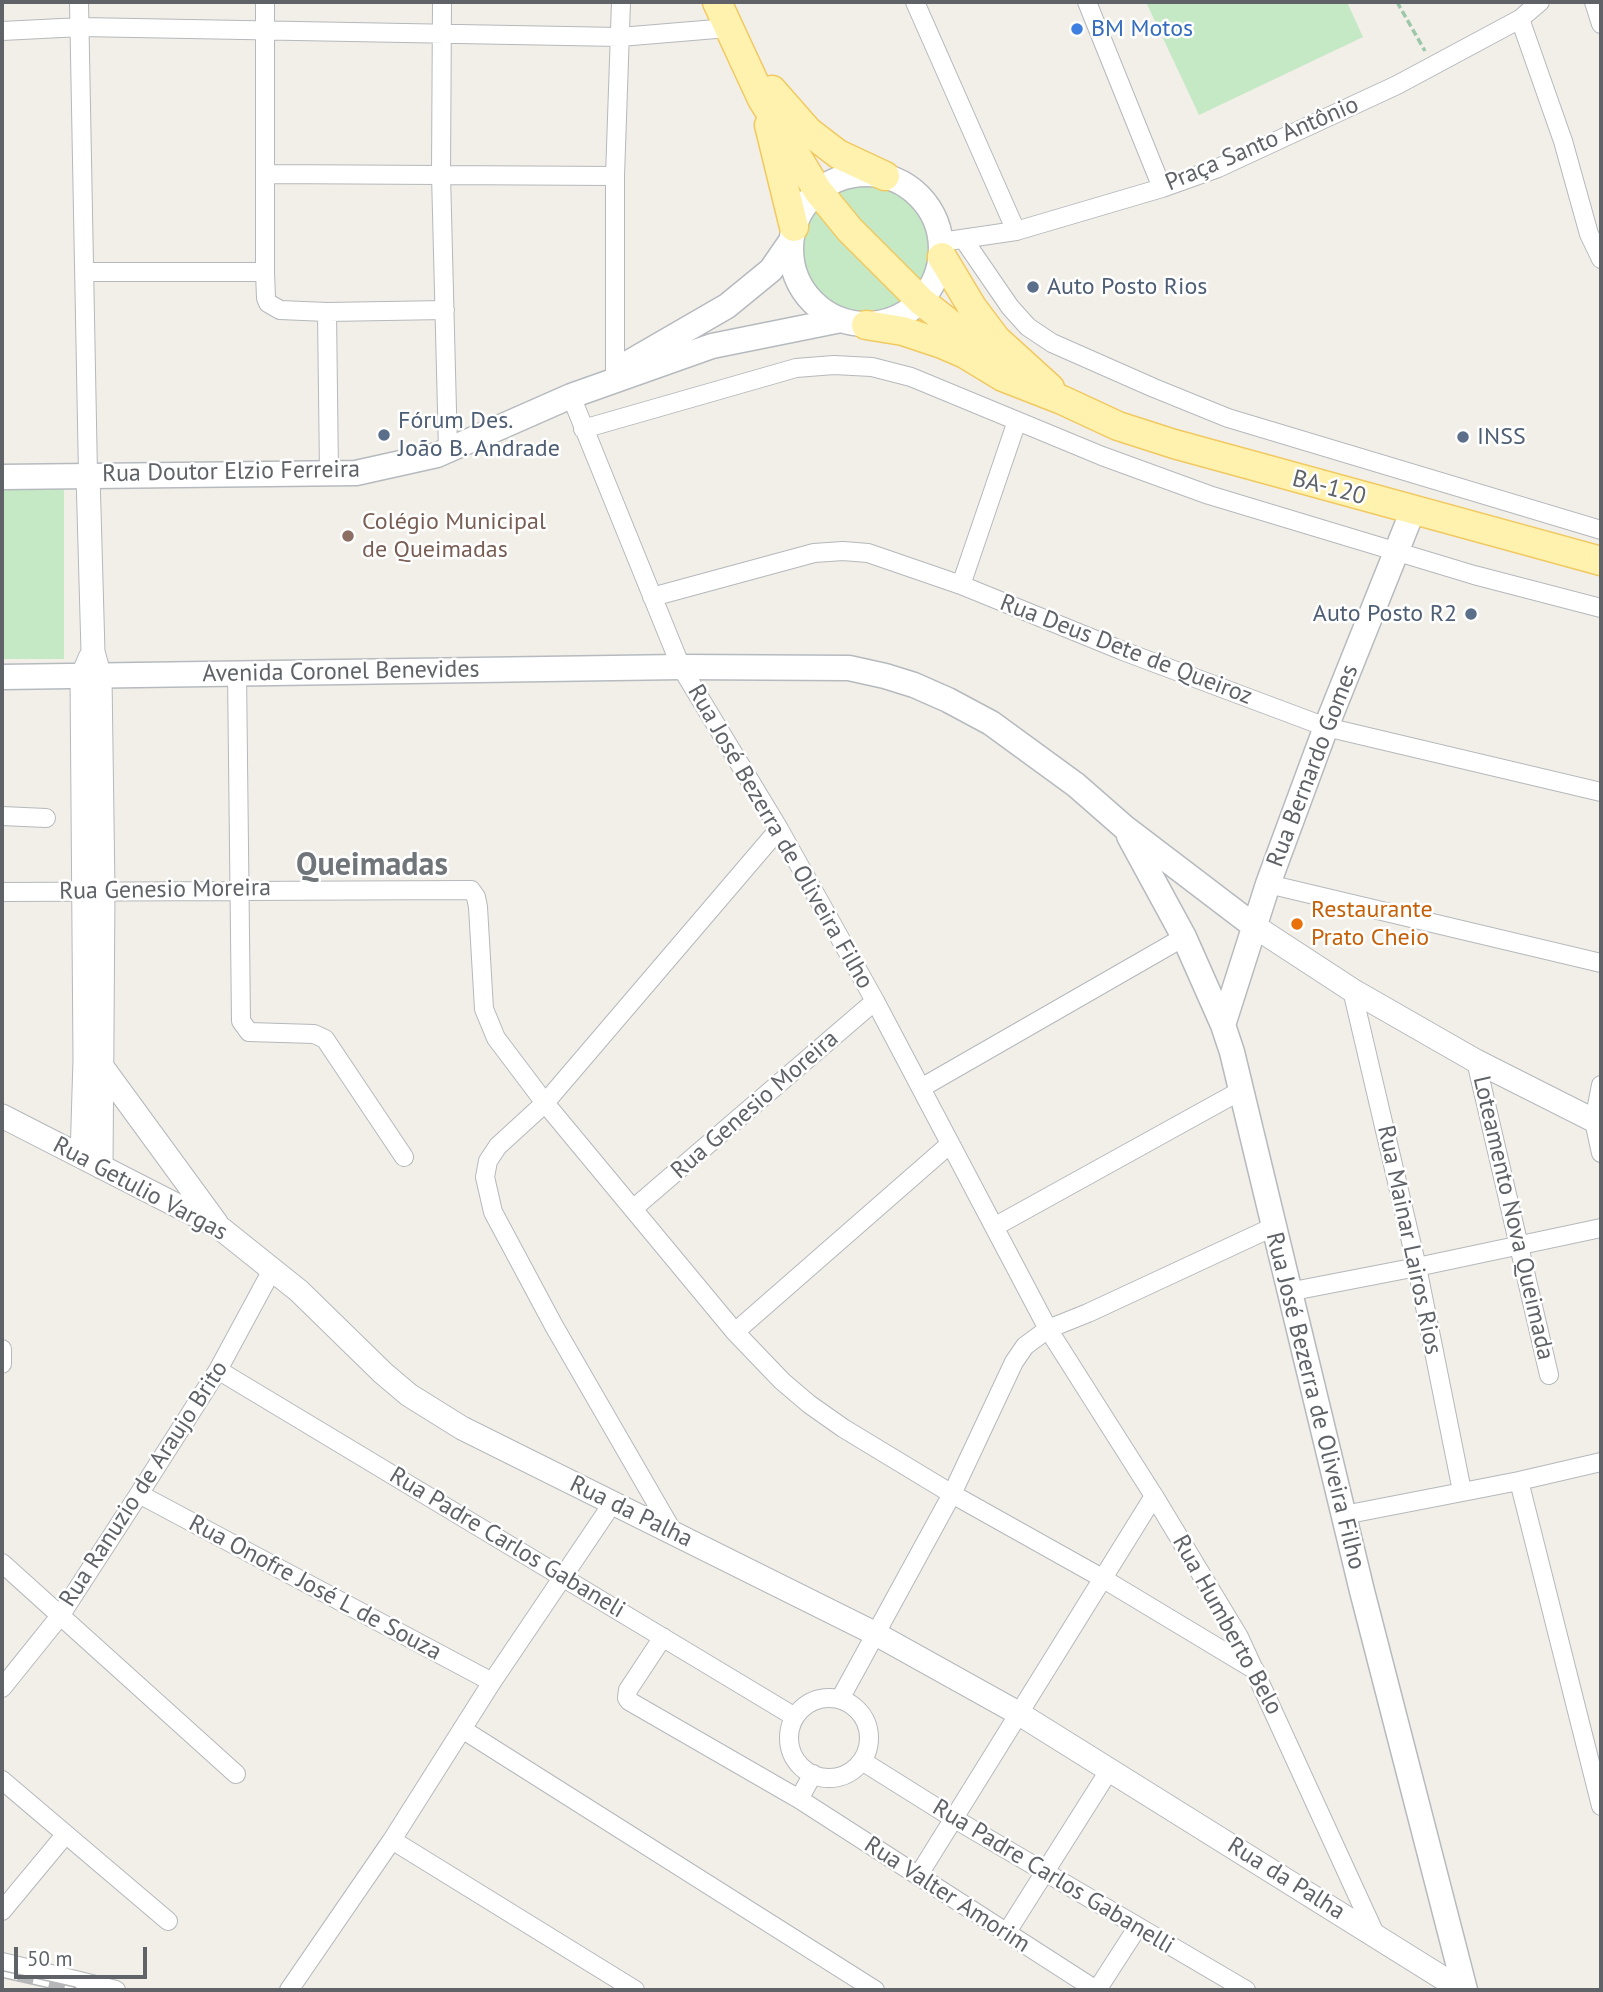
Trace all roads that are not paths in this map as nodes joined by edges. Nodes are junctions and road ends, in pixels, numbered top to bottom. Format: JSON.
{"nodes":[{"id":1,"x":79,"y":2,"type":"edge"},
{"id":2,"x":265,"y":2,"type":"edge"},
{"id":3,"x":442,"y":2,"type":"edge"},
{"id":4,"x":621,"y":2,"type":"edge"},
{"id":5,"x":717,"y":2,"type":"edge"},
{"id":6,"x":915,"y":2,"type":"edge"},
{"id":7,"x":1087,"y":2,"type":"edge"},
{"id":8,"x":1540,"y":2,"type":"edge"},
{"id":9,"x":1594,"y":2,"type":"edge"},
{"id":10,"x":1520,"y":19,"type":"junction"},
{"id":11,"x":1601,"y":24,"type":"edge"},
{"id":12,"x":80,"y":27,"type":"junction"},
{"id":13,"x":2,"y":31,"type":"edge"},
{"id":14,"x":265,"y":31,"type":"junction"},
{"id":15,"x":443,"y":34,"type":"junction"},
{"id":16,"x":620,"y":37,"type":"junction"},
{"id":17,"x":733,"y":37,"type":"junction"},
{"id":18,"x":762,"y":99,"type":"junction"},
{"id":19,"x":266,"y":174,"type":"junction"},
{"id":20,"x":441,"y":174,"type":"junction"},
{"id":21,"x":615,"y":176,"type":"junction"},
{"id":22,"x":885,"y":176,"type":"junction"},
{"id":23,"x":1162,"y":188,"type":"junction"},
{"id":24,"x":818,"y":191,"type":"junction"},
{"id":25,"x":1016,"y":231,"type":"junction"},
{"id":26,"x":793,"y":234,"type":"junction"},
{"id":27,"x":949,"y":246,"type":"junction"},
{"id":28,"x":1601,"y":259,"type":"edge"},
{"id":29,"x":85,"y":272,"type":"junction"},
{"id":30,"x":265,"y":272,"type":"junction"},
{"id":31,"x":921,"y":301,"type":"junction"},
{"id":32,"x":445,"y":310,"type":"junction"},
{"id":33,"x":327,"y":312,"type":"junction"},
{"id":34,"x":853,"y":323,"type":"junction"},
{"id":35,"x":615,"y":371,"type":"junction"},
{"id":36,"x":571,"y":397,"type":"junction"},
{"id":37,"x":1062,"y":400,"type":"junction"},
{"id":38,"x":1017,"y":421,"type":"junction"},
{"id":39,"x":583,"y":429,"type":"junction"},
{"id":40,"x":448,"y":450,"type":"junction"},
{"id":41,"x":329,"y":473,"type":"junction"},
{"id":42,"x":88,"y":475,"type":"junction"},
{"id":43,"x":2,"y":477,"type":"edge"},
{"id":44,"x":1413,"y":510,"type":"junction"},
{"id":45,"x":1601,"y":530,"type":"edge"},
{"id":46,"x":1397,"y":551,"type":"junction"},
{"id":47,"x":1601,"y":561,"type":"edge"},
{"id":48,"x":961,"y":585,"type":"junction"},
{"id":49,"x":652,"y":597,"type":"junction"},
{"id":50,"x":1601,"y":608,"type":"edge"},
{"id":51,"x":681,"y":667,"type":"junction"},
{"id":52,"x":237,"y":673,"type":"junction"},
{"id":53,"x":2,"y":677,"type":"edge"},
{"id":54,"x":91,"y":677,"type":"junction"},
{"id":55,"x":1326,"y":727,"type":"junction"},
{"id":56,"x":1601,"y":792,"type":"edge"},
{"id":57,"x":2,"y":817,"type":"edge"},
{"id":58,"x":46,"y":818,"type":"dead end"},
{"id":59,"x":1124,"y":827,"type":"junction"},
{"id":60,"x":779,"y":829,"type":"junction"},
{"id":61,"x":1268,"y":884,"type":"junction"},
{"id":62,"x":240,"y":889,"type":"junction"},
{"id":63,"x":94,"y":891,"type":"junction"},
{"id":64,"x":2,"y":892,"type":"edge"},
{"id":65,"x":1254,"y":926,"type":"junction"},
{"id":66,"x":1184,"y":937,"type":"junction"},
{"id":67,"x":1601,"y":964,"type":"edge"},
{"id":68,"x":1352,"y":990,"type":"junction"},
{"id":69,"x":875,"y":1001,"type":"junction"},
{"id":70,"x":1223,"y":1025,"type":"junction"},
{"id":71,"x":1476,"y":1061,"type":"junction"},
{"id":72,"x":103,"y":1068,"type":"junction"},
{"id":73,"x":1601,"y":1085,"type":"edge"},
{"id":74,"x":921,"y":1088,"type":"junction"},
{"id":75,"x":1241,"y":1091,"type":"junction"},
{"id":76,"x":545,"y":1103,"type":"junction"},
{"id":77,"x":2,"y":1116,"type":"edge"},
{"id":78,"x":1597,"y":1122,"type":"edge"},
{"id":79,"x":950,"y":1144,"type":"junction"},
{"id":80,"x":1601,"y":1153,"type":"edge"},
{"id":81,"x":404,"y":1157,"type":"dead end"},
{"id":82,"x":91,"y":1162,"type":"junction"},
{"id":83,"x":635,"y":1208,"type":"junction"},
{"id":84,"x":219,"y":1227,"type":"junction"},
{"id":85,"x":993,"y":1227,"type":"junction"},
{"id":86,"x":1273,"y":1227,"type":"junction"},
{"id":87,"x":1601,"y":1228,"type":"edge"},
{"id":88,"x":1519,"y":1245,"type":"junction"},
{"id":89,"x":1417,"y":1267,"type":"junction"},
{"id":90,"x":272,"y":1270,"type":"junction"},
{"id":91,"x":1288,"y":1292,"type":"junction"},
{"id":92,"x":1048,"y":1329,"type":"junction"},
{"id":93,"x":735,"y":1332,"type":"junction"},
{"id":94,"x":2,"y":1349,"type":"edge"},
{"id":95,"x":2,"y":1364,"type":"edge"},
{"id":96,"x":218,"y":1370,"type":"junction"},
{"id":97,"x":1549,"y":1375,"type":"dead end"},
{"id":98,"x":1601,"y":1462,"type":"edge"},
{"id":99,"x":1519,"y":1481,"type":"junction"},
{"id":100,"x":1462,"y":1491,"type":"junction"},
{"id":101,"x":139,"y":1494,"type":"junction"},
{"id":102,"x":951,"y":1494,"type":"junction"},
{"id":103,"x":1154,"y":1496,"type":"junction"},
{"id":104,"x":612,"y":1504,"type":"junction"},
{"id":105,"x":1344,"y":1515,"type":"junction"},
{"id":106,"x":673,"y":1532,"type":"junction"},
{"id":107,"x":2,"y":1563,"type":"edge"},
{"id":108,"x":564,"y":1577,"type":"junction"},
{"id":109,"x":1102,"y":1578,"type":"junction"},
{"id":110,"x":60,"y":1615,"type":"junction"},
{"id":111,"x":876,"y":1634,"type":"junction"},
{"id":112,"x":663,"y":1637,"type":"junction"},
{"id":113,"x":1256,"y":1671,"type":"junction"},
{"id":114,"x":492,"y":1682,"type":"junction"},
{"id":115,"x":2,"y":1688,"type":"edge"},
{"id":116,"x":840,"y":1699,"type":"junction"},
{"id":117,"x":1018,"y":1713,"type":"junction"},
{"id":118,"x":795,"y":1717,"type":"junction"},
{"id":119,"x":462,"y":1729,"type":"junction"},
{"id":120,"x":862,"y":1760,"type":"junction"},
{"id":121,"x":1111,"y":1769,"type":"junction"},
{"id":122,"x":236,"y":1774,"type":"dead end"},
{"id":123,"x":813,"y":1774,"type":"junction"},
{"id":124,"x":2,"y":1780,"type":"edge"},
{"id":125,"x":799,"y":1799,"type":"junction"},
{"id":126,"x":1601,"y":1806,"type":"edge"},
{"id":127,"x":953,"y":1818,"type":"junction"},
{"id":128,"x":65,"y":1835,"type":"junction"},
{"id":129,"x":392,"y":1840,"type":"junction"},
{"id":130,"x":1044,"y":1871,"type":"junction"},
{"id":131,"x":918,"y":1876,"type":"junction"},
{"id":132,"x":2,"y":1911,"type":"edge"},
{"id":133,"x":167,"y":1920,"type":"dead end"},
{"id":134,"x":1137,"y":1928,"type":"junction"},
{"id":135,"x":1007,"y":1932,"type":"junction"},
{"id":136,"x":1376,"y":1936,"type":"junction"},
{"id":137,"x":2,"y":1962,"type":"edge"},
{"id":138,"x":1222,"y":1984,"type":"edge"},
{"id":139,"x":116,"y":1990,"type":"edge"},
{"id":140,"x":289,"y":1990,"type":"edge"},
{"id":141,"x":635,"y":1990,"type":"edge"},
{"id":142,"x":875,"y":1990,"type":"edge"},
{"id":143,"x":1096,"y":1990,"type":"edge"},
{"id":144,"x":1246,"y":1990,"type":"edge"},
{"id":145,"x":1464,"y":1990,"type":"edge"}],
"edges":[{"from":1,"to":12,"type":"street"},
{"from":2,"to":14,"type":"street"},
{"from":3,"to":15,"type":"street"},
{"from":4,"to":16,"type":"street"},
{"from":5,"to":17,"type":"main road","number":"BA-120"},
{"from":6,"to":25,"type":"street"},
{"from":7,"to":23,"type":"street"},
{"from":8,"to":10,"type":"street","name":"Praça Santo Antônio"},
{"from":9,"to":11,"type":"street"},
{"from":10,"to":23,"type":"street","name":"Praça Santo Antônio"},
{"from":10,"to":28,"type":"street"},
{"from":12,"to":13,"type":"street"},
{"from":12,"to":14,"type":"street"},
{"from":12,"to":29,"type":"street"},
{"from":14,"to":15,"type":"street"},
{"from":14,"to":19,"type":"street"},
{"from":15,"to":16,"type":"street"},
{"from":15,"to":20,"type":"street"},
{"from":16,"to":17,"type":"street"},
{"from":16,"to":21,"type":"street"},
{"from":17,"to":18,"type":"main road","number":"BA-120"},
{"from":17,"to":22,"type":"main road"},
{"from":18,"to":24,"type":"main road","number":"BA-120"},
{"from":18,"to":26,"type":"main road"},
{"from":19,"to":20,"type":"street"},
{"from":19,"to":30,"type":"street"},
{"from":20,"to":21,"type":"street"},
{"from":20,"to":32,"type":"street"},
{"from":21,"to":35,"type":"street"},
{"from":22,"to":24,"type":"main road"},
{"from":22,"to":27,"type":"main road"},
{"from":23,"to":25,"type":"street","name":"Praça Santo Antônio"},
{"from":24,"to":26,"type":"main road"},
{"from":24,"to":31,"type":"main road","number":"BA-120"},
{"from":25,"to":27,"type":"street","name":"Praça Santo Antônio"},
{"from":26,"to":34,"type":"main road"},
{"from":26,"to":35,"type":"main road"},
{"from":27,"to":31,"type":"main road"},
{"from":27,"to":37,"type":"main road"},
{"from":27,"to":45,"type":"street"},
{"from":29,"to":30,"type":"street"},
{"from":29,"to":42,"type":"street"},
{"from":30,"to":33,"type":"street"},
{"from":31,"to":34,"type":"main road"},
{"from":31,"to":37,"type":"main road","number":"BA-120"},
{"from":32,"to":33,"type":"street"},
{"from":32,"to":40,"type":"street"},
{"from":33,"to":41,"type":"street"},
{"from":34,"to":36,"type":"main road"},
{"from":34,"to":37,"type":"main road"},
{"from":35,"to":36,"type":"main road"},
{"from":36,"to":39,"type":"street"},
{"from":36,"to":40,"type":"main road","name":"Rua Doutor Elzio Ferreira"},
{"from":37,"to":44,"type":"main road","name":"BA-120","number":"BA-120"},
{"from":38,"to":39,"type":"street"},
{"from":38,"to":46,"type":"street"},
{"from":38,"to":48,"type":"street"},
{"from":39,"to":49,"type":"street"},
{"from":40,"to":41,"type":"main road","name":"Rua Doutor Elzio Ferreira"},
{"from":41,"to":42,"type":"main road","name":"Rua Doutor Elzio Ferreira"},
{"from":42,"to":43,"type":"main road","name":"Rua Doutor Elzio Ferreira"},
{"from":42,"to":54,"type":"street"},
{"from":44,"to":46,"type":"main road","name":"Rua Bernardo Gomes"},
{"from":44,"to":47,"type":"main road","name":"BA-120","number":"BA-120"},
{"from":46,"to":50,"type":"street"},
{"from":46,"to":55,"type":"main road","name":"Rua Bernardo Gomes"},
{"from":48,"to":49,"type":"street","name":"Rua Deus Dete de Queiroz"},
{"from":48,"to":55,"type":"street","name":"Rua Deus Dete de Queiroz"},
{"from":49,"to":51,"type":"street"},
{"from":51,"to":52,"type":"main road","name":"Avenida Coronel Benevides"},
{"from":51,"to":59,"type":"main road","name":"Rua José Bezerra de Oliveira Filho"},
{"from":51,"to":60,"type":"street","name":"Rua José Bezerra de Oliveira Filho"},
{"from":52,"to":54,"type":"main road","name":"Avenida Coronel Benevides"},
{"from":52,"to":62,"type":"street"},
{"from":53,"to":54,"type":"main road","name":"Avenida Coronel Benevides"},
{"from":54,"to":63,"type":"street"},
{"from":55,"to":56,"type":"street","name":"Rua Deus Dete de Queiroz"},
{"from":55,"to":61,"type":"main road","name":"Rua Bernardo Gomes"},
{"from":57,"to":58,"type":"street"},
{"from":59,"to":65,"type":"main road","name":"Rua José Bezerra de Oliveira Filho"},
{"from":59,"to":66,"type":"main road","name":"Rua José Bezerra de Oliveira Filho"},
{"from":60,"to":69,"type":"street","name":"Rua José Bezerra de Oliveira Filho"},
{"from":60,"to":76,"type":"street"},
{"from":61,"to":65,"type":"main road","name":"Rua Bernardo Gomes"},
{"from":61,"to":67,"type":"street"},
{"from":62,"to":63,"type":"street","name":"Rua Genesio Moreira"},
{"from":62,"to":76,"type":"street","name":"Rua Genesio Moreira"},
{"from":62,"to":81,"type":"street"},
{"from":63,"to":64,"type":"street","name":"Rua Genesio Moreira"},
{"from":63,"to":72,"type":"street"},
{"from":63,"to":82,"type":"street"},
{"from":65,"to":68,"type":"street","name":"Loteamento Nova Queimada"},
{"from":65,"to":70,"type":"main road","name":"Rua Bernardo Gomes"},
{"from":66,"to":70,"type":"main road","name":"Rua José Bezerra de Oliveira Filho"},
{"from":66,"to":74,"type":"street"},
{"from":68,"to":71,"type":"street","name":"Loteamento Nova Queimada"},
{"from":68,"to":89,"type":"street","name":"Rua Mainar Lairos Rios"},
{"from":69,"to":74,"type":"street","name":"Rua José Bezerra de Oliveira Filho"},
{"from":69,"to":83,"type":"street","name":"Rua Genesio Moreira"},
{"from":70,"to":75,"type":"main road","name":"Rua José Bezerra de Oliveira Filho"},
{"from":71,"to":78,"type":"street","name":"Loteamento Nova Queimada"},
{"from":71,"to":88,"type":"street","name":"Loteamento Nova Queimada"},
{"from":72,"to":82,"type":"street"},
{"from":72,"to":84,"type":"street"},
{"from":73,"to":78,"type":"street"},
{"from":74,"to":79,"type":"street","name":"Rua José Bezerra de Oliveira Filho"},
{"from":75,"to":85,"type":"street"},
{"from":75,"to":86,"type":"main road","name":"Rua José Bezerra de Oliveira Filho"},
{"from":76,"to":83,"type":"street","name":"Rua Genesio Moreira"},
{"from":76,"to":106,"type":"street"},
{"from":77,"to":82,"type":"street","name":"Rua Getulio Vargas"},
{"from":78,"to":80,"type":"street"},
{"from":79,"to":85,"type":"street","name":"Rua José Bezerra de Oliveira Filho"},
{"from":79,"to":93,"type":"street"},
{"from":82,"to":84,"type":"street","name":"Rua Getulio Vargas"},
{"from":83,"to":93,"type":"street","name":"Rua Genesio Moreira"},
{"from":84,"to":90,"type":"street","name":"Rua Getulio Vargas"},
{"from":85,"to":92,"type":"street","name":"Rua José Bezerra de Oliveira Filho"},
{"from":86,"to":91,"type":"main road","name":"Rua José Bezerra de Oliveira Filho"},
{"from":86,"to":92,"type":"street"},
{"from":87,"to":88,"type":"street"},
{"from":88,"to":89,"type":"street"},
{"from":88,"to":97,"type":"street","name":"Loteamento Nova Queimada"},
{"from":89,"to":91,"type":"street"},
{"from":89,"to":100,"type":"street","name":"Rua Mainar Lairos Rios"},
{"from":90,"to":96,"type":"street","name":"Rua Ranuzio de Araujo Brito"},
{"from":90,"to":104,"type":"street","name":"Rua da Palha"},
{"from":91,"to":105,"type":"main road","name":"Rua José Bezerra de Oliveira Filho"},
{"from":92,"to":102,"type":"street"},
{"from":92,"to":103,"type":"street","name":"Rua Humberto Belo"},
{"from":93,"to":102,"type":"street","name":"Rua Genesio Moreira"},
{"from":94,"to":95,"type":"street"},
{"from":96,"to":101,"type":"street","name":"Rua Ranuzio de Araujo Brito"},
{"from":96,"to":108,"type":"street","name":"Rua Padre Carlos Gabaneli"},
{"from":98,"to":99,"type":"street"},
{"from":99,"to":100,"type":"street"},
{"from":99,"to":126,"type":"street"},
{"from":100,"to":105,"type":"street"},
{"from":101,"to":110,"type":"street","name":"Rua Ranuzio de Araujo Brito"},
{"from":101,"to":114,"type":"street","name":"Rua Onofre José L de Souza"},
{"from":102,"to":109,"type":"street"},
{"from":102,"to":111,"type":"street"},
{"from":103,"to":109,"type":"street"},
{"from":103,"to":113,"type":"street","name":"Rua Humberto Belo"},
{"from":104,"to":106,"type":"street","name":"Rua da Palha"},
{"from":104,"to":108,"type":"street"},
{"from":105,"to":145,"type":"main road","name":"Rua José Bezerra de Oliveira Filho"},
{"from":106,"to":111,"type":"street","name":"Rua da Palha"},
{"from":107,"to":110,"type":"street"},
{"from":108,"to":112,"type":"street","name":"Rua Padre Carlos Gabaneli"},
{"from":108,"to":114,"type":"street"},
{"from":109,"to":113,"type":"street"},
{"from":109,"to":117,"type":"street"},
{"from":110,"to":115,"type":"street","name":"Rua Ranuzio de Araujo Brito"},
{"from":110,"to":122,"type":"street"},
{"from":111,"to":116,"type":"street"},
{"from":111,"to":117,"type":"street","name":"Rua da Palha"},
{"from":112,"to":118,"type":"street","name":"Rua Padre Carlos Gabaneli"},
{"from":112,"to":125,"type":"street","name":"Rua Valter Amorim"},
{"from":113,"to":136,"type":"street","name":"Rua Humberto Belo"},
{"from":114,"to":119,"type":"street"},
{"from":116,"to":118,"type":"street"},
{"from":116,"to":120,"type":"street"},
{"from":117,"to":121,"type":"street","name":"Rua da Palha"},
{"from":117,"to":127,"type":"street"},
{"from":118,"to":123,"type":"street"},
{"from":119,"to":129,"type":"street"},
{"from":119,"to":142,"type":"street"},
{"from":120,"to":123,"type":"street"},
{"from":120,"to":127,"type":"street","name":"Rua Padre Carlos Gabanelli"},
{"from":121,"to":130,"type":"street"},
{"from":121,"to":136,"type":"street","name":"Rua da Palha"},
{"from":123,"to":125,"type":"street"},
{"from":124,"to":128,"type":"street"},
{"from":125,"to":131,"type":"street","name":"Rua Valter Amorim"},
{"from":127,"to":130,"type":"street","name":"Rua Padre Carlos Gabanelli"},
{"from":127,"to":131,"type":"street"},
{"from":128,"to":132,"type":"street"},
{"from":128,"to":133,"type":"street"},
{"from":129,"to":140,"type":"street"},
{"from":129,"to":141,"type":"street"},
{"from":130,"to":134,"type":"street","name":"Rua Padre Carlos Gabanelli"},
{"from":130,"to":135,"type":"street"},
{"from":131,"to":135,"type":"street","name":"Rua Valter Amorim"},
{"from":134,"to":138,"type":"street","name":"Rua Padre Carlos Gabanelli"},
{"from":134,"to":143,"type":"street"},
{"from":135,"to":143,"type":"street","name":"Rua Valter Amorim"},
{"from":136,"to":145,"type":"street","name":"Rua da Palha"},
{"from":137,"to":139,"type":"street"},
{"from":138,"to":144,"type":"street","name":"Rua Padre Carlos Gabanelli"}]}
